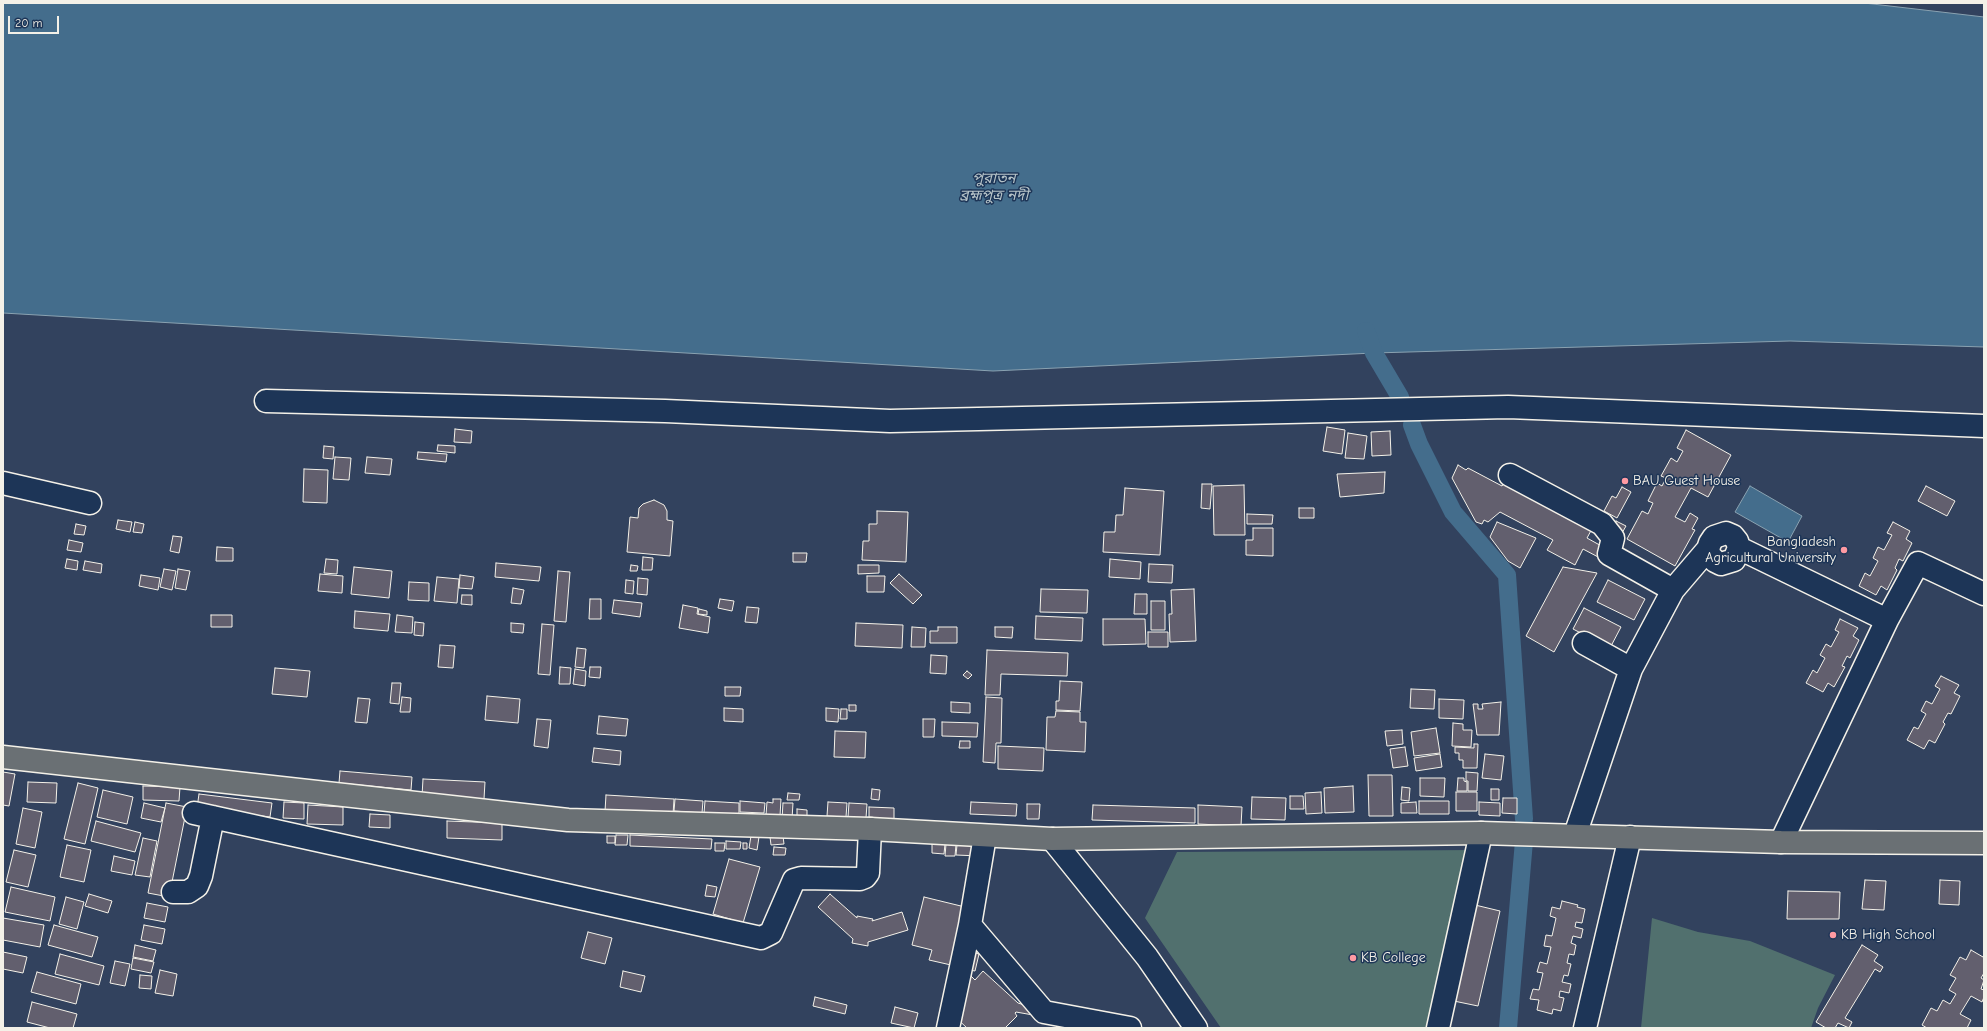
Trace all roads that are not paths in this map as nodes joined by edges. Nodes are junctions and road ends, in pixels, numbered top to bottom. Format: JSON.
{"nodes":[{"id":1,"x":266,"y":401,"type":"dead end"},
{"id":2,"x":1984,"y":426,"type":"edge"},
{"id":3,"x":1510,"y":475,"type":"dead end"},
{"id":4,"x":3,"y":483,"type":"edge"},
{"id":5,"x":90,"y":503,"type":"dead end"},
{"id":6,"x":1673,"y":590,"type":"junction"},
{"id":7,"x":1984,"y":594,"type":"edge"},
{"id":8,"x":1887,"y":620,"type":"junction"},
{"id":9,"x":1584,"y":643,"type":"dead end"},
{"id":10,"x":1632,"y":669,"type":"junction"},
{"id":11,"x":3,"y":757,"type":"edge"},
{"id":12,"x":870,"y":829,"type":"junction"},
{"id":13,"x":1481,"y":832,"type":"junction"},
{"id":14,"x":1575,"y":835,"type":"junction"},
{"id":15,"x":985,"y":836,"type":"junction"},
{"id":16,"x":1630,"y":837,"type":"junction"},
{"id":17,"x":1052,"y":839,"type":"junction"},
{"id":18,"x":1781,"y":842,"type":"junction"},
{"id":19,"x":1984,"y":843,"type":"edge"},
{"id":20,"x":173,"y":892,"type":"dead end"},
{"id":21,"x":970,"y":925,"type":"junction"},
{"id":22,"x":948,"y":1028,"type":"edge"},
{"id":23,"x":1130,"y":1028,"type":"edge"},
{"id":24,"x":1196,"y":1028,"type":"edge"},
{"id":25,"x":1438,"y":1028,"type":"edge"},
{"id":26,"x":1585,"y":1028,"type":"edge"}],
"edges":[{"from":1,"to":2,"type":"street"},
{"from":3,"to":6,"type":"street"},
{"from":4,"to":5,"type":"street"},
{"from":6,"to":8,"type":"street"},
{"from":6,"to":10,"type":"street"},
{"from":7,"to":8,"type":"street"},
{"from":8,"to":18,"type":"street"},
{"from":9,"to":10,"type":"street"},
{"from":10,"to":14,"type":"street"},
{"from":11,"to":12,"type":"main road"},
{"from":12,"to":15,"type":"main road"},
{"from":12,"to":20,"type":"street"},
{"from":13,"to":14,"type":"main road"},
{"from":13,"to":17,"type":"main road"},
{"from":13,"to":25,"type":"street"},
{"from":14,"to":16,"type":"main road"},
{"from":15,"to":17,"type":"main road"},
{"from":15,"to":21,"type":"street"},
{"from":16,"to":18,"type":"main road"},
{"from":16,"to":26,"type":"street"},
{"from":17,"to":24,"type":"street"},
{"from":18,"to":19,"type":"main road"},
{"from":21,"to":22,"type":"street"},
{"from":21,"to":23,"type":"street"}]}
